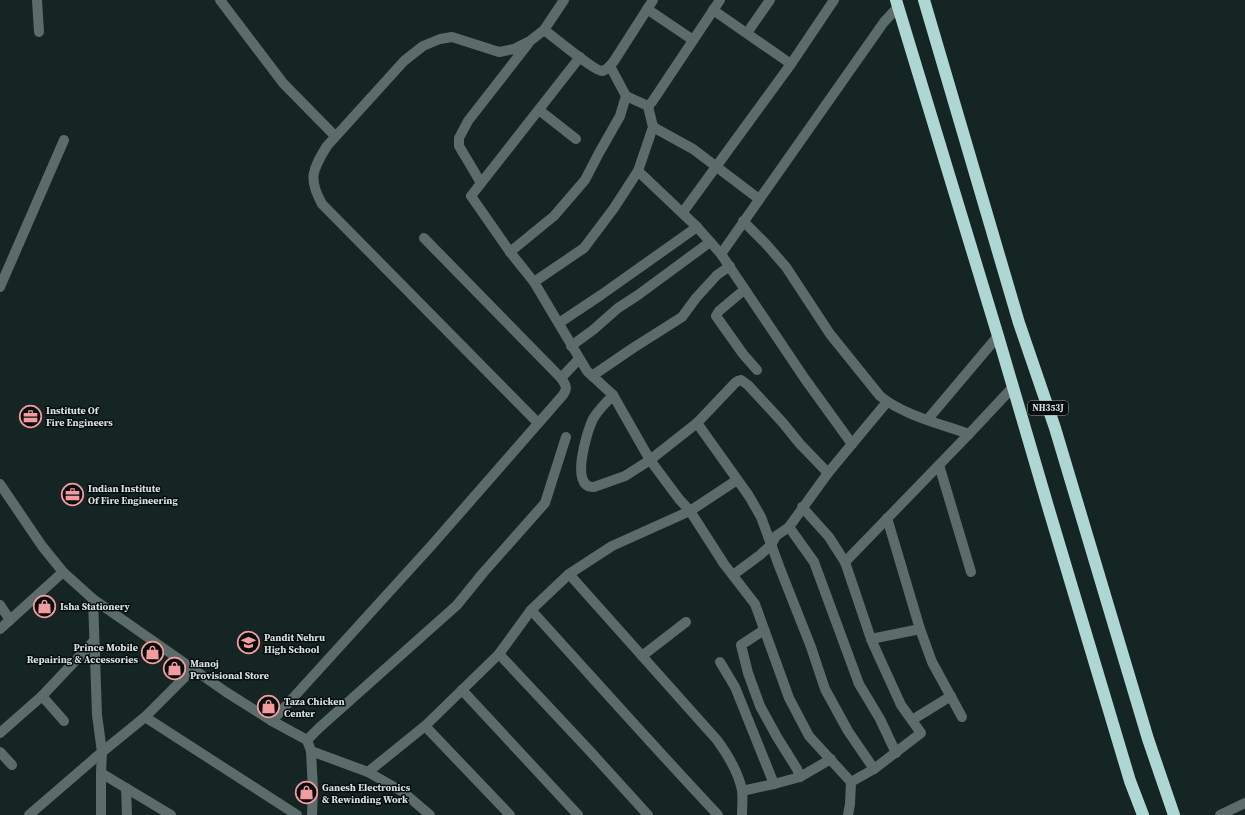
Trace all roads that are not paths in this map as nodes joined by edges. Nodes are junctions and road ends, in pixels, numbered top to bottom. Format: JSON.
{"nodes":[{"id":1,"x":37,"y":0,"type":"edge"},
{"id":2,"x":220,"y":0,"type":"edge"},
{"id":3,"x":564,"y":0,"type":"edge"},
{"id":4,"x":653,"y":0,"type":"edge"},
{"id":5,"x":720,"y":0,"type":"edge"},
{"id":6,"x":770,"y":0,"type":"edge"},
{"id":7,"x":834,"y":0,"type":"edge"},
{"id":8,"x":924,"y":0,"type":"edge"},
{"id":9,"x":897,"y":4,"type":"edge"},
{"id":10,"x":647,"y":9,"type":"junction"},
{"id":11,"x":713,"y":10,"type":"junction"},
{"id":12,"x":544,"y":30,"type":"junction"},
{"id":13,"x":39,"y":32,"type":"dead end"},
{"id":14,"x":746,"y":33,"type":"junction"},
{"id":15,"x":693,"y":40,"type":"junction"},
{"id":16,"x":530,"y":41,"type":"junction"},
{"id":17,"x":580,"y":57,"type":"junction"},
{"id":18,"x":791,"y":64,"type":"junction"},
{"id":19,"x":610,"y":66,"type":"junction"},
{"id":20,"x":626,"y":96,"type":"junction"},
{"id":21,"x":648,"y":106,"type":"junction"},
{"id":22,"x":538,"y":110,"type":"junction"},
{"id":23,"x":653,"y":127,"type":"junction"},
{"id":24,"x":335,"y":136,"type":"junction"},
{"id":25,"x":576,"y":138,"type":"dead end"},
{"id":26,"x":64,"y":140,"type":"dead end"},
{"id":27,"x":716,"y":166,"type":"junction"},
{"id":28,"x":638,"y":171,"type":"junction"},
{"id":29,"x":481,"y":183,"type":"junction"},
{"id":30,"x":759,"y":199,"type":"junction"},
{"id":31,"x":683,"y":212,"type":"junction"},
{"id":32,"x":743,"y":221,"type":"junction"},
{"id":33,"x":698,"y":227,"type":"junction"},
{"id":34,"x":424,"y":238,"type":"dead end"},
{"id":35,"x":710,"y":242,"type":"junction"},
{"id":36,"x":510,"y":252,"type":"junction"},
{"id":37,"x":721,"y":254,"type":"junction"},
{"id":38,"x":730,"y":266,"type":"junction"},
{"id":39,"x":534,"y":282,"type":"junction"},
{"id":40,"x":0,"y":287,"type":"edge"},
{"id":41,"x":744,"y":290,"type":"junction"},
{"id":42,"x":559,"y":323,"type":"junction"},
{"id":43,"x":998,"y":336,"type":"junction"},
{"id":44,"x":571,"y":346,"type":"junction"},
{"id":45,"x":579,"y":358,"type":"junction"},
{"id":46,"x":757,"y":370,"type":"dead end"},
{"id":47,"x":592,"y":376,"type":"junction"},
{"id":48,"x":561,"y":378,"type":"junction"},
{"id":49,"x":1013,"y":387,"type":"junction"},
{"id":50,"x":613,"y":395,"type":"junction"},
{"id":51,"x":887,"y":402,"type":"junction"},
{"id":52,"x":928,"y":419,"type":"junction"},
{"id":53,"x":538,"y":423,"type":"junction"},
{"id":54,"x":698,"y":423,"type":"junction"},
{"id":55,"x":970,"y":434,"type":"junction"},
{"id":56,"x":566,"y":437,"type":"dead end"},
{"id":57,"x":852,"y":444,"type":"junction"},
{"id":58,"x":650,"y":460,"type":"junction"},
{"id":59,"x":939,"y":465,"type":"junction"},
{"id":60,"x":828,"y":473,"type":"junction"},
{"id":61,"x":737,"y":480,"type":"junction"},
{"id":62,"x":0,"y":484,"type":"edge"},
{"id":63,"x":802,"y":507,"type":"junction"},
{"id":64,"x":690,"y":511,"type":"junction"},
{"id":65,"x":887,"y":518,"type":"junction"},
{"id":66,"x":789,"y":527,"type":"junction"},
{"id":67,"x":770,"y":545,"type":"junction"},
{"id":68,"x":845,"y":562,"type":"junction"},
{"id":69,"x":63,"y":572,"type":"junction"},
{"id":70,"x":971,"y":572,"type":"dead end"},
{"id":71,"x":569,"y":574,"type":"junction"},
{"id":72,"x":733,"y":576,"type":"junction"},
{"id":73,"x":93,"y":599,"type":"junction"},
{"id":74,"x":0,"y":605,"type":"edge"},
{"id":75,"x":530,"y":610,"type":"junction"},
{"id":76,"x":10,"y":620,"type":"junction"},
{"id":77,"x":686,"y":622,"type":"dead end"},
{"id":78,"x":0,"y":629,"type":"edge"},
{"id":79,"x":920,"y":629,"type":"junction"},
{"id":80,"x":764,"y":630,"type":"junction"},
{"id":81,"x":871,"y":639,"type":"junction"},
{"id":82,"x":94,"y":642,"type":"junction"},
{"id":83,"x":499,"y":654,"type":"junction"},
{"id":84,"x":642,"y":656,"type":"junction"},
{"id":85,"x":720,"y":662,"type":"dead end"},
{"id":86,"x":193,"y":670,"type":"junction"},
{"id":87,"x":462,"y":690,"type":"junction"},
{"id":88,"x":42,"y":696,"type":"junction"},
{"id":89,"x":951,"y":696,"type":"junction"},
{"id":90,"x":145,"y":717,"type":"junction"},
{"id":91,"x":962,"y":717,"type":"dead end"},
{"id":92,"x":912,"y":720,"type":"junction"},
{"id":93,"x":64,"y":721,"type":"dead end"},
{"id":94,"x":272,"y":721,"type":"junction"},
{"id":95,"x":425,"y":726,"type":"junction"},
{"id":96,"x":0,"y":733,"type":"edge"},
{"id":97,"x":307,"y":740,"type":"junction"},
{"id":98,"x":311,"y":750,"type":"junction"},
{"id":99,"x":0,"y":752,"type":"edge"},
{"id":100,"x":102,"y":752,"type":"junction"},
{"id":101,"x":896,"y":753,"type":"junction"},
{"id":102,"x":831,"y":759,"type":"junction"},
{"id":103,"x":12,"y":765,"type":"dead end"},
{"id":104,"x":874,"y":769,"type":"junction"},
{"id":105,"x":368,"y":772,"type":"junction"},
{"id":106,"x":101,"y":773,"type":"junction"},
{"id":107,"x":800,"y":777,"type":"junction"},
{"id":108,"x":851,"y":782,"type":"junction"},
{"id":109,"x":774,"y":784,"type":"junction"},
{"id":110,"x":126,"y":788,"type":"junction"},
{"id":111,"x":742,"y":791,"type":"junction"},
{"id":112,"x":1245,"y":804,"type":"edge"},
{"id":113,"x":29,"y":815,"type":"edge"},
{"id":114,"x":101,"y":815,"type":"edge"},
{"id":115,"x":126,"y":815,"type":"edge"},
{"id":116,"x":171,"y":815,"type":"edge"},
{"id":117,"x":297,"y":815,"type":"edge"},
{"id":118,"x":312,"y":815,"type":"edge"},
{"id":119,"x":430,"y":815,"type":"edge"},
{"id":120,"x":510,"y":815,"type":"edge"},
{"id":121,"x":578,"y":815,"type":"edge"},
{"id":122,"x":648,"y":815,"type":"edge"},
{"id":123,"x":718,"y":815,"type":"edge"},
{"id":124,"x":742,"y":815,"type":"edge"},
{"id":125,"x":848,"y":815,"type":"edge"},
{"id":126,"x":1144,"y":815,"type":"edge"},
{"id":127,"x":1174,"y":815,"type":"edge"},
{"id":128,"x":1220,"y":815,"type":"edge"}],
"edges":[{"from":1,"to":13,"type":"street"},
{"from":2,"to":24,"type":"street"},
{"from":3,"to":12,"type":"street"},
{"from":4,"to":10,"type":"street"},
{"from":5,"to":11,"type":"street"},
{"from":6,"to":14,"type":"street"},
{"from":7,"to":18,"type":"street"},
{"from":8,"to":127,"type":"highway","number":"NH353J"},
{"from":9,"to":30,"type":"street"},
{"from":9,"to":43,"type":"highway","number":"NH353J"},
{"from":10,"to":15,"type":"street"},
{"from":10,"to":19,"type":"street"},
{"from":11,"to":14,"type":"street"},
{"from":11,"to":15,"type":"street"},
{"from":12,"to":16,"type":"street"},
{"from":12,"to":17,"type":"street"},
{"from":14,"to":18,"type":"street"},
{"from":15,"to":21,"type":"street"},
{"from":16,"to":24,"type":"street"},
{"from":16,"to":29,"type":"street"},
{"from":17,"to":19,"type":"street"},
{"from":17,"to":22,"type":"street"},
{"from":18,"to":27,"type":"street"},
{"from":19,"to":20,"type":"street"},
{"from":20,"to":21,"type":"street"},
{"from":20,"to":36,"type":"street"},
{"from":21,"to":23,"type":"street"},
{"from":22,"to":25,"type":"street"},
{"from":22,"to":29,"type":"street"},
{"from":23,"to":27,"type":"street"},
{"from":23,"to":28,"type":"street"},
{"from":24,"to":53,"type":"street"},
{"from":26,"to":40,"type":"street"},
{"from":27,"to":30,"type":"street"},
{"from":27,"to":31,"type":"street"},
{"from":28,"to":31,"type":"street"},
{"from":28,"to":39,"type":"street"},
{"from":29,"to":36,"type":"street"},
{"from":30,"to":32,"type":"street"},
{"from":31,"to":33,"type":"street"},
{"from":32,"to":37,"type":"street"},
{"from":32,"to":51,"type":"street"},
{"from":33,"to":35,"type":"street"},
{"from":33,"to":42,"type":"street"},
{"from":34,"to":48,"type":"street"},
{"from":35,"to":37,"type":"street"},
{"from":35,"to":44,"type":"street"},
{"from":36,"to":39,"type":"street"},
{"from":37,"to":38,"type":"street"},
{"from":38,"to":41,"type":"street"},
{"from":38,"to":47,"type":"street"},
{"from":39,"to":42,"type":"street"},
{"from":41,"to":46,"type":"street"},
{"from":41,"to":57,"type":"street"},
{"from":42,"to":44,"type":"street"},
{"from":43,"to":49,"type":"highway","number":"NH353J"},
{"from":43,"to":52,"type":"street"},
{"from":44,"to":45,"type":"street"},
{"from":45,"to":47,"type":"street"},
{"from":45,"to":48,"type":"street"},
{"from":47,"to":50,"type":"street"},
{"from":48,"to":53,"type":"street"},
{"from":49,"to":55,"type":"street"},
{"from":49,"to":126,"type":"highway","number":"NH353J"},
{"from":50,"to":58,"type":"street"},
{"from":50,"to":58,"type":"street"},
{"from":51,"to":52,"type":"street"},
{"from":51,"to":57,"type":"street"},
{"from":52,"to":55,"type":"street"},
{"from":53,"to":94,"type":"street"},
{"from":54,"to":58,"type":"street"},
{"from":54,"to":60,"type":"street"},
{"from":54,"to":61,"type":"street"},
{"from":55,"to":59,"type":"street"},
{"from":56,"to":97,"type":"street"},
{"from":57,"to":60,"type":"street"},
{"from":58,"to":64,"type":"street"},
{"from":59,"to":65,"type":"street"},
{"from":59,"to":70,"type":"street"},
{"from":60,"to":63,"type":"street"},
{"from":61,"to":64,"type":"street"},
{"from":61,"to":67,"type":"street"},
{"from":62,"to":69,"type":"street"},
{"from":63,"to":66,"type":"street"},
{"from":63,"to":68,"type":"street"},
{"from":64,"to":71,"type":"street"},
{"from":64,"to":72,"type":"street"},
{"from":65,"to":68,"type":"street"},
{"from":65,"to":79,"type":"street"},
{"from":66,"to":67,"type":"street"},
{"from":66,"to":101,"type":"street"},
{"from":67,"to":72,"type":"street"},
{"from":67,"to":104,"type":"street"},
{"from":68,"to":81,"type":"street"},
{"from":69,"to":73,"type":"street"},
{"from":69,"to":76,"type":"street"},
{"from":71,"to":75,"type":"street"},
{"from":71,"to":84,"type":"street"},
{"from":72,"to":80,"type":"street"},
{"from":73,"to":82,"type":"street"},
{"from":73,"to":86,"type":"street"},
{"from":74,"to":76,"type":"street"},
{"from":75,"to":83,"type":"street"},
{"from":75,"to":123,"type":"street"},
{"from":76,"to":78,"type":"street"},
{"from":77,"to":84,"type":"street"},
{"from":79,"to":81,"type":"street"},
{"from":79,"to":89,"type":"street"},
{"from":80,"to":102,"type":"street"},
{"from":80,"to":107,"type":"street"},
{"from":81,"to":92,"type":"street"},
{"from":82,"to":88,"type":"street"},
{"from":82,"to":100,"type":"street"},
{"from":83,"to":87,"type":"street"},
{"from":83,"to":122,"type":"street"},
{"from":84,"to":111,"type":"street"},
{"from":85,"to":109,"type":"street"},
{"from":86,"to":90,"type":"street"},
{"from":86,"to":94,"type":"street"},
{"from":87,"to":95,"type":"street"},
{"from":87,"to":121,"type":"street"},
{"from":88,"to":93,"type":"street"},
{"from":88,"to":96,"type":"street"},
{"from":89,"to":91,"type":"street"},
{"from":89,"to":92,"type":"street"},
{"from":90,"to":100,"type":"street"},
{"from":90,"to":117,"type":"street"},
{"from":92,"to":101,"type":"street"},
{"from":94,"to":97,"type":"street"},
{"from":95,"to":105,"type":"street"},
{"from":95,"to":120,"type":"street"},
{"from":97,"to":98,"type":"street"},
{"from":98,"to":105,"type":"street"},
{"from":98,"to":118,"type":"street"},
{"from":99,"to":103,"type":"street"},
{"from":100,"to":106,"type":"street"},
{"from":100,"to":113,"type":"street"},
{"from":101,"to":104,"type":"street"},
{"from":102,"to":107,"type":"street"},
{"from":102,"to":108,"type":"street"},
{"from":104,"to":108,"type":"street"},
{"from":105,"to":119,"type":"street"},
{"from":106,"to":110,"type":"street"},
{"from":106,"to":114,"type":"street"},
{"from":107,"to":109,"type":"street"},
{"from":108,"to":125,"type":"street"},
{"from":109,"to":111,"type":"street"},
{"from":110,"to":115,"type":"street"},
{"from":110,"to":116,"type":"street"},
{"from":111,"to":124,"type":"street"},
{"from":112,"to":128,"type":"street"}]}
